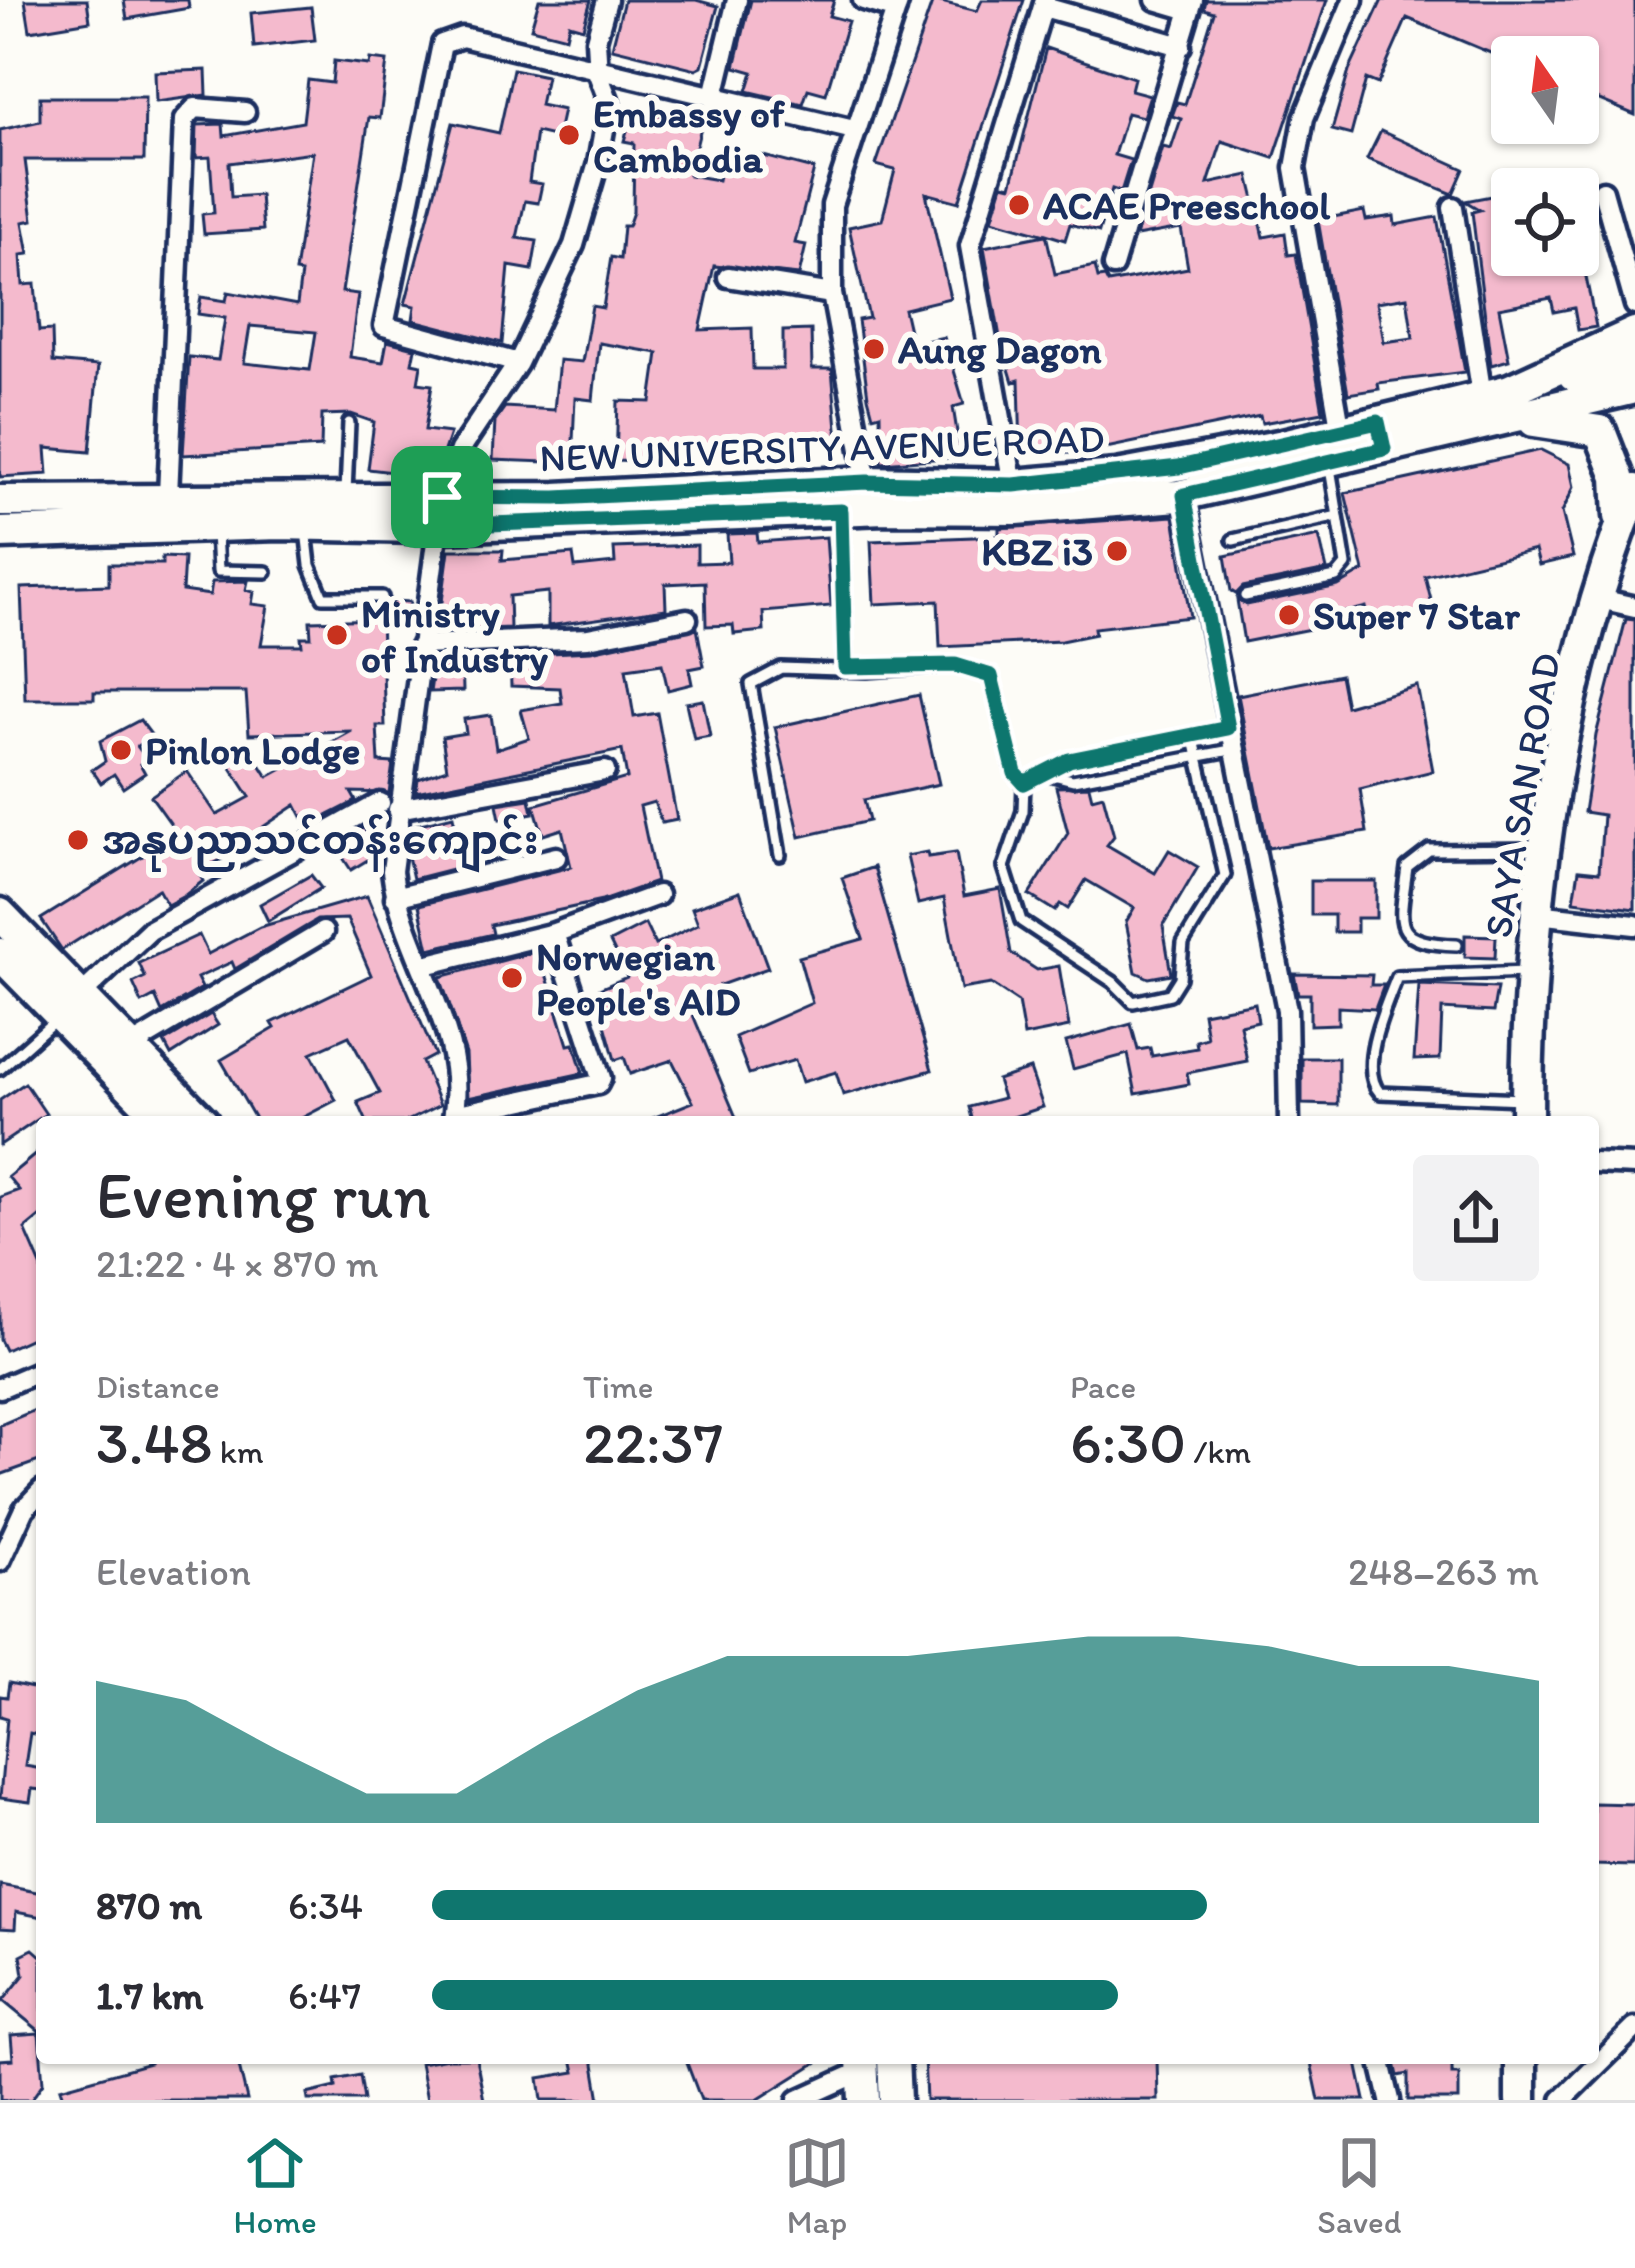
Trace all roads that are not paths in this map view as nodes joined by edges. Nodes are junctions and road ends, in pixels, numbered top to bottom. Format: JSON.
{"nodes":[{"id":1,"x":608,"y":0,"type":"edge"},
{"id":2,"x":737,"y":0,"type":"edge"},
{"id":3,"x":863,"y":0,"type":"edge"},
{"id":4,"x":1156,"y":0,"type":"edge"},
{"id":5,"x":1353,"y":0,"type":"edge"},
{"id":6,"x":1044,"y":3,"type":"edge"},
{"id":7,"x":897,"y":5,"type":"edge"},
{"id":8,"x":1192,"y":5,"type":"edge"},
{"id":9,"x":1181,"y":46,"type":"junction"},
{"id":10,"x":598,"y":74,"type":"junction"},
{"id":11,"x":713,"y":100,"type":"junction"},
{"id":12,"x":245,"y":112,"type":"dead end"},
{"id":13,"x":854,"y":130,"type":"junction"},
{"id":14,"x":1604,"y":191,"type":"dead end"},
{"id":15,"x":1453,"y":207,"type":"dead end"},
{"id":16,"x":1113,"y":266,"type":"dead end"},
{"id":17,"x":728,"y":277,"type":"dead end"},
{"id":18,"x":832,"y":293,"type":"junction"},
{"id":19,"x":1635,"y":304,"type":"edge"},
{"id":20,"x":1635,"y":333,"type":"edge"},
{"id":21,"x":1635,"y":362,"type":"edge"},
{"id":22,"x":518,"y":363,"type":"junction"},
{"id":23,"x":1635,"y":388,"type":"edge"},
{"id":24,"x":1499,"y":402,"type":"junction"},
{"id":25,"x":349,"y":423,"type":"dead end"},
{"id":26,"x":1341,"y":432,"type":"junction"},
{"id":27,"x":1381,"y":436,"type":"junction"},
{"id":28,"x":1329,"y":463,"type":"junction"},
{"id":29,"x":1181,"y":481,"type":"junction"},
{"id":30,"x":867,"y":482,"type":"junction"},
{"id":31,"x":1635,"y":490,"type":"edge"},
{"id":32,"x":168,"y":496,"type":"junction"},
{"id":33,"x":345,"y":497,"type":"junction"},
{"id":34,"x":1015,"y":497,"type":"junction"},
{"id":35,"x":0,"y":500,"type":"edge"},
{"id":36,"x":841,"y":511,"type":"junction"},
{"id":37,"x":440,"y":512,"type":"junction"},
{"id":38,"x":1338,"y":516,"type":"junction"},
{"id":39,"x":305,"y":525,"type":"junction"},
{"id":40,"x":217,"y":526,"type":"junction"},
{"id":41,"x":1620,"y":527,"type":"junction"},
{"id":42,"x":168,"y":528,"type":"junction"},
{"id":43,"x":0,"y":533,"type":"edge"},
{"id":44,"x":1233,"y":540,"type":"dead end"},
{"id":45,"x":266,"y":572,"type":"dead end"},
{"id":46,"x":1245,"y":596,"type":"dead end"},
{"id":47,"x":382,"y":597,"type":"dead end"},
{"id":48,"x":1600,"y":599,"type":"junction"},
{"id":49,"x":1635,"y":607,"type":"edge"},
{"id":50,"x":687,"y":619,"type":"dead end"},
{"id":51,"x":422,"y":645,"type":"junction"},
{"id":52,"x":845,"y":667,"type":"junction"},
{"id":53,"x":1228,"y":728,"type":"junction"},
{"id":54,"x":1193,"y":735,"type":"junction"},
{"id":55,"x":1232,"y":750,"type":"junction"},
{"id":56,"x":1198,"y":757,"type":"junction"},
{"id":57,"x":605,"y":771,"type":"dead end"},
{"id":58,"x":1046,"y":773,"type":"junction"},
{"id":59,"x":1024,"y":783,"type":"junction"},
{"id":60,"x":389,"y":806,"type":"junction"},
{"id":61,"x":1543,"y":849,"type":"junction"},
{"id":62,"x":780,"y":855,"type":"dead end"},
{"id":63,"x":556,"y":857,"type":"dead end"},
{"id":64,"x":658,"y":895,"type":"dead end"},
{"id":65,"x":395,"y":897,"type":"junction"},
{"id":66,"x":0,"y":914,"type":"edge"},
{"id":67,"x":1537,"y":914,"type":"junction"},
{"id":68,"x":1635,"y":925,"type":"edge"},
{"id":69,"x":323,"y":932,"type":"dead end"},
{"id":70,"x":554,"y":934,"type":"junction"},
{"id":71,"x":1457,"y":945,"type":"dead end"},
{"id":72,"x":0,"y":954,"type":"edge"},
{"id":73,"x":424,"y":965,"type":"junction"},
{"id":74,"x":1531,"y":972,"type":"junction"},
{"id":75,"x":71,"y":1004,"type":"junction"},
{"id":76,"x":131,"y":1046,"type":"junction"},
{"id":77,"x":0,"y":1069,"type":"edge"},
{"id":78,"x":1527,"y":1111,"type":"edge"},
{"id":79,"x":160,"y":1116,"type":"edge"},
{"id":80,"x":197,"y":1116,"type":"edge"},
{"id":81,"x":453,"y":1116,"type":"edge"},
{"id":82,"x":465,"y":1116,"type":"edge"},
{"id":83,"x":1289,"y":1116,"type":"edge"},
{"id":84,"x":1599,"y":1163,"type":"edge"},
{"id":85,"x":1635,"y":1165,"type":"edge"},
{"id":86,"x":36,"y":1373,"type":"edge"},
{"id":87,"x":0,"y":1388,"type":"edge"},
{"id":88,"x":36,"y":1497,"type":"edge"},
{"id":89,"x":0,"y":1561,"type":"edge"},
{"id":90,"x":1635,"y":2028,"type":"edge"},
{"id":91,"x":892,"y":2064,"type":"edge"},
{"id":92,"x":1381,"y":2064,"type":"edge"},
{"id":93,"x":1521,"y":2064,"type":"edge"},
{"id":94,"x":1598,"y":2064,"type":"edge"},
{"id":95,"x":1599,"y":2064,"type":"edge"},
{"id":96,"x":863,"y":2076,"type":"edge"},
{"id":97,"x":798,"y":2100,"type":"edge"},
{"id":98,"x":895,"y":2100,"type":"edge"},
{"id":99,"x":1390,"y":2100,"type":"edge"},
{"id":100,"x":1521,"y":2100,"type":"edge"},
{"id":101,"x":1562,"y":2100,"type":"edge"}],
"edges":[{"from":1,"to":10,"type":"street"},
{"from":2,"to":11,"type":"street"},
{"from":3,"to":7,"type":"street"},
{"from":4,"to":8,"type":"street"},
{"from":5,"to":26,"type":"street"},
{"from":6,"to":9,"type":"street"},
{"from":6,"to":34,"type":"street"},
{"from":7,"to":13,"type":"street"},
{"from":8,"to":9,"type":"street"},
{"from":9,"to":16,"type":"street"},
{"from":10,"to":11,"type":"street"},
{"from":10,"to":22,"type":"street"},
{"from":10,"to":22,"type":"street"},
{"from":11,"to":13,"type":"street"},
{"from":12,"to":32,"type":"street"},
{"from":13,"to":18,"type":"street"},
{"from":14,"to":19,"type":"street"},
{"from":15,"to":24,"type":"street"},
{"from":17,"to":18,"type":"street"},
{"from":18,"to":30,"type":"street"},
{"from":20,"to":24,"type":"main road"},
{"from":21,"to":24,"type":"main road","name":"NEW UNIVERSITY AVENUE ROAD"},
{"from":22,"to":37,"type":"street"},
{"from":23,"to":24,"type":"main road","name":"NEW UNIVERSITY AVENUE ROAD"},
{"from":24,"to":27,"type":"main road","name":"NEW UNIVERSITY AVENUE ROAD"},
{"from":24,"to":41,"type":"main road"},
{"from":25,"to":33,"type":"lane"},
{"from":26,"to":27,"type":"main road","name":"NEW UNIVERSITY AVENUE ROAD"},
{"from":26,"to":29,"type":"main road","name":"NEW UNIVERSITY AVENUE ROAD"},
{"from":27,"to":28,"type":"main road","name":"NEW UNIVERSITY AVENUE ROAD"},
{"from":28,"to":29,"type":"main road","name":"NEW UNIVERSITY AVENUE ROAD"},
{"from":28,"to":38,"type":"lane"},
{"from":29,"to":34,"type":"main road","name":"NEW UNIVERSITY AVENUE ROAD"},
{"from":29,"to":53,"type":"street"},
{"from":30,"to":34,"type":"main road","name":"NEW UNIVERSITY AVENUE ROAD"},
{"from":30,"to":37,"type":"main road","name":"NEW UNIVERSITY AVENUE ROAD"},
{"from":31,"to":41,"type":"main road","name":"SAYA SAN ROAD"},
{"from":32,"to":33,"type":"main road","name":"NEW UNIVERSITY AVENUE ROAD"},
{"from":32,"to":35,"type":"main road","name":"NEW UNIVERSITY AVENUE ROAD"},
{"from":32,"to":42,"type":"main road"},
{"from":33,"to":37,"type":"main road","name":"NEW UNIVERSITY AVENUE ROAD"},
{"from":34,"to":36,"type":"main road","name":"NEW UNIVERSITY AVENUE ROAD"},
{"from":36,"to":37,"type":"main road","name":"NEW UNIVERSITY AVENUE ROAD"},
{"from":36,"to":52,"type":"lane"},
{"from":37,"to":39,"type":"main road","name":"NEW UNIVERSITY AVENUE ROAD"},
{"from":37,"to":51,"type":"street"},
{"from":38,"to":44,"type":"lane"},
{"from":38,"to":46,"type":"lane"},
{"from":39,"to":40,"type":"main road","name":"NEW UNIVERSITY AVENUE ROAD"},
{"from":39,"to":47,"type":"lane"},
{"from":40,"to":42,"type":"main road","name":"NEW UNIVERSITY AVENUE ROAD"},
{"from":40,"to":45,"type":"lane"},
{"from":41,"to":48,"type":"main road","name":"SAYA SAN ROAD"},
{"from":42,"to":43,"type":"main road","name":"NEW UNIVERSITY AVENUE ROAD"},
{"from":48,"to":49,"type":"street"},
{"from":48,"to":61,"type":"main road","name":"SAYA SAN ROAD"},
{"from":50,"to":51,"type":"street"},
{"from":51,"to":60,"type":"street"},
{"from":52,"to":59,"type":"lane"},
{"from":52,"to":62,"type":"lane"},
{"from":53,"to":54,"type":"lane"},
{"from":53,"to":55,"type":"street"},
{"from":54,"to":56,"type":"lane"},
{"from":54,"to":58,"type":"lane"},
{"from":55,"to":56,"type":"lane"},
{"from":55,"to":83,"type":"street"},
{"from":56,"to":58,"type":"lane"},
{"from":56,"to":59,"type":"lane"},
{"from":57,"to":60,"type":"street"},
{"from":58,"to":59,"type":"lane"},
{"from":60,"to":65,"type":"street"},
{"from":60,"to":75,"type":"street"},
{"from":61,"to":67,"type":"main road","name":"SAYA SAN ROAD"},
{"from":61,"to":71,"type":"lane"},
{"from":63,"to":65,"type":"street"},
{"from":64,"to":70,"type":"street"},
{"from":65,"to":73,"type":"street"},
{"from":66,"to":75,"type":"main road"},
{"from":67,"to":68,"type":"street"},
{"from":67,"to":74,"type":"main road","name":"SAYA SAN ROAD"},
{"from":69,"to":76,"type":"street"},
{"from":70,"to":73,"type":"street"},
{"from":70,"to":82,"type":"street"},
{"from":72,"to":75,"type":"main road"},
{"from":73,"to":81,"type":"street"},
{"from":74,"to":78,"type":"main road","name":"SAYA SAN ROAD"},
{"from":74,"to":78,"type":"lane"},
{"from":75,"to":76,"type":"main road"},
{"from":75,"to":77,"type":"lane"},
{"from":75,"to":79,"type":"main road"},
{"from":76,"to":80,"type":"main road"},
{"from":84,"to":85,"type":"street"},
{"from":86,"to":87,"type":"street"},
{"from":88,"to":89,"type":"street"},
{"from":90,"to":95,"type":"street"},
{"from":91,"to":98,"type":"main road"},
{"from":92,"to":99,"type":"street"},
{"from":93,"to":100,"type":"main road"},
{"from":94,"to":101,"type":"street"},
{"from":96,"to":97,"type":"street"}]}
